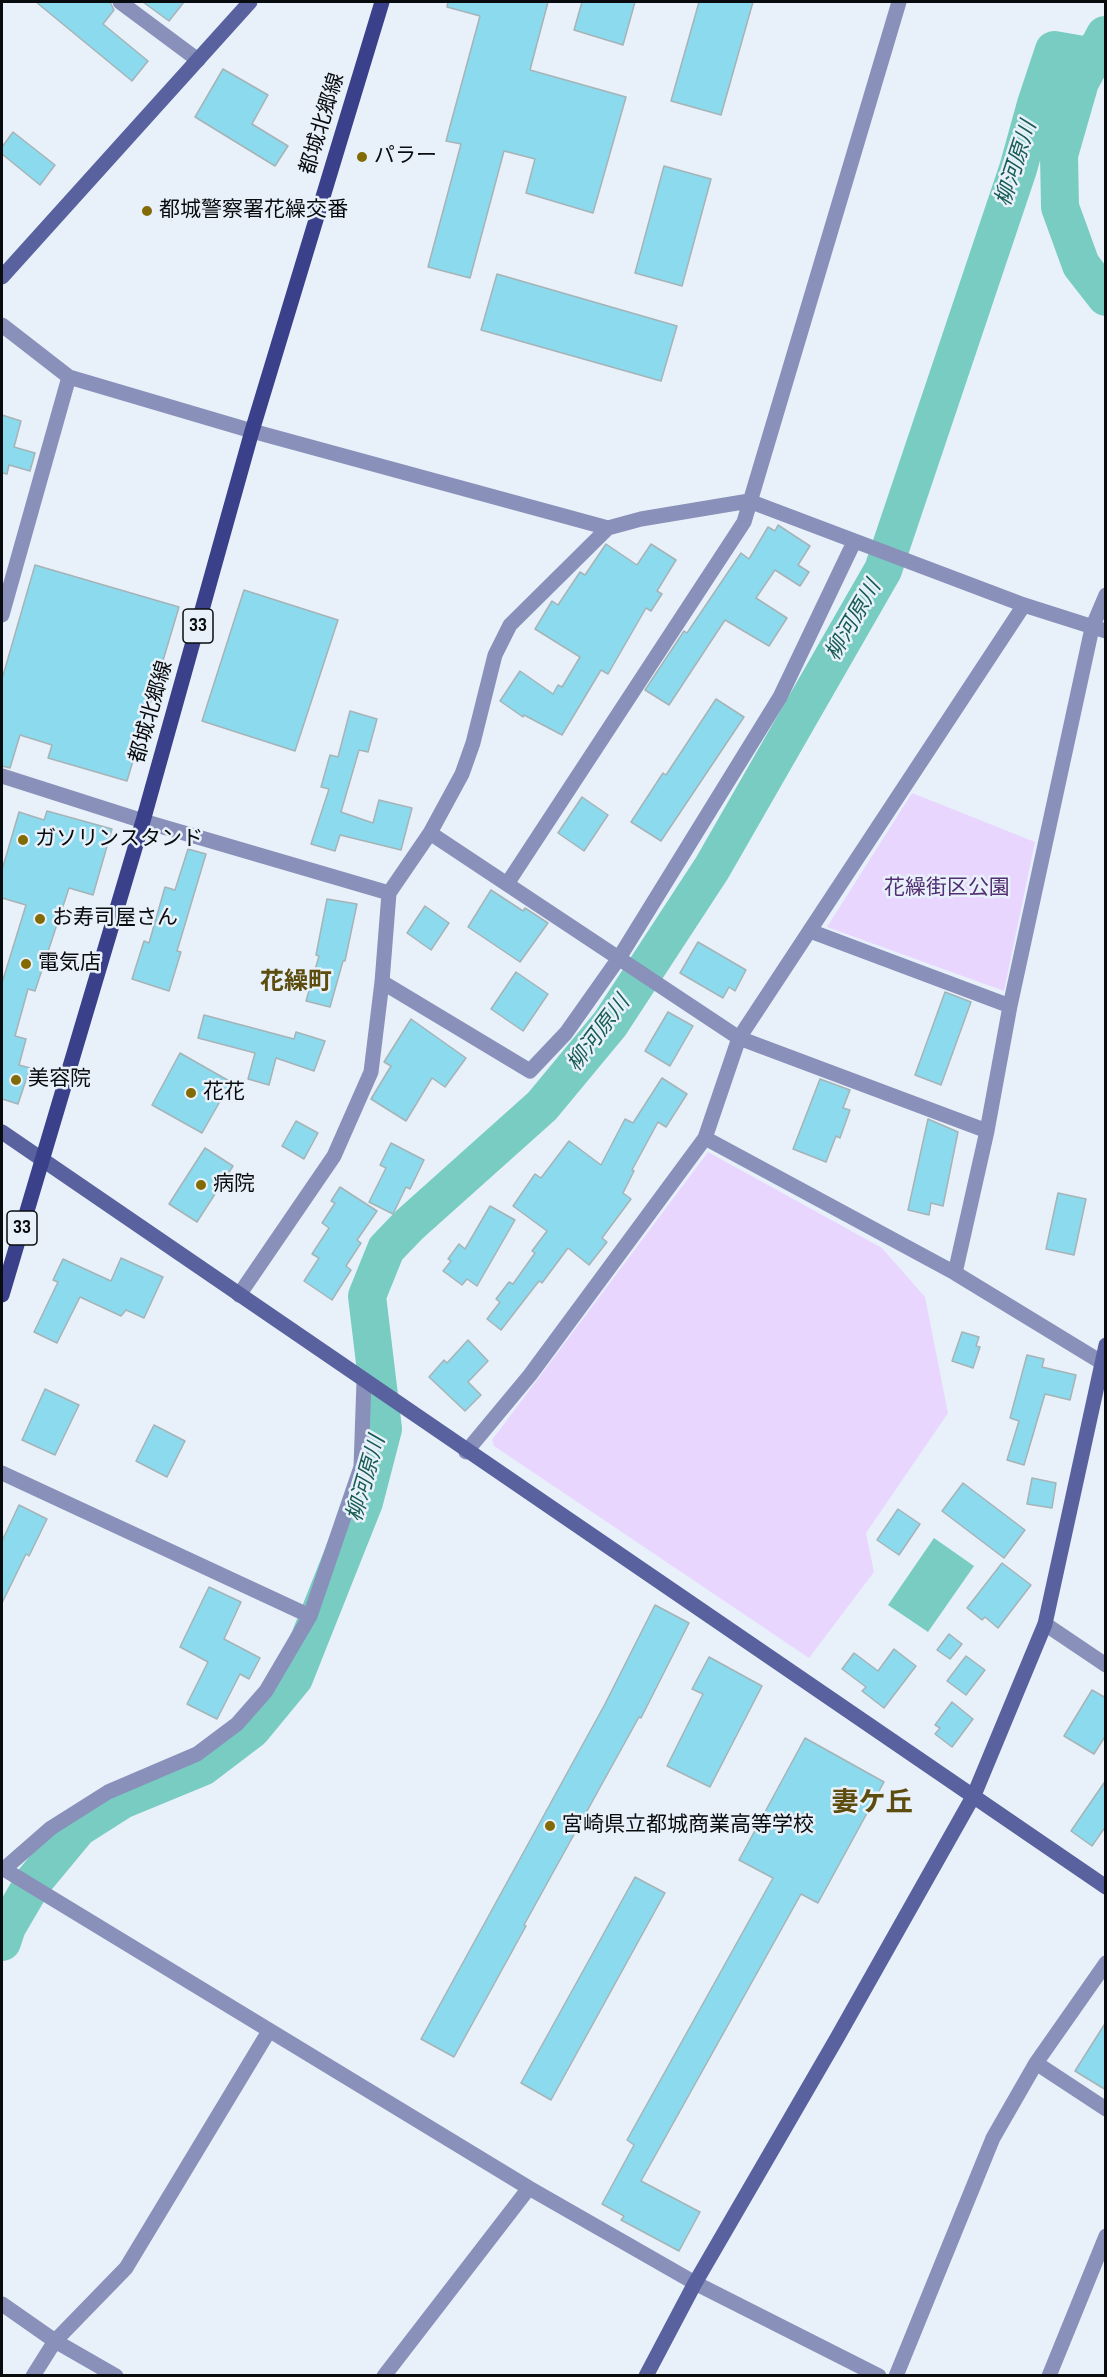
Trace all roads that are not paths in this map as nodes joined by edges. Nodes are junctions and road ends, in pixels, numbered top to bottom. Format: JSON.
{"nodes":[{"id":1,"x":120,"y":2,"type":"edge"},
{"id":2,"x":250,"y":2,"type":"edge"},
{"id":3,"x":382,"y":2,"type":"edge"},
{"id":4,"x":899,"y":2,"type":"edge"},
{"id":5,"x":198,"y":60,"type":"junction"},
{"id":6,"x":2,"y":277,"type":"edge"},
{"id":7,"x":2,"y":325,"type":"edge"},
{"id":8,"x":69,"y":377,"type":"junction"},
{"id":9,"x":252,"y":430,"type":"junction"},
{"id":10,"x":749,"y":501,"type":"junction"},
{"id":11,"x":608,"y":528,"type":"junction"},
{"id":12,"x":860,"y":544,"type":"junction"},
{"id":13,"x":1106,"y":595,"type":"edge"},
{"id":14,"x":1024,"y":605,"type":"junction"},
{"id":15,"x":2,"y":615,"type":"edge"},
{"id":16,"x":1099,"y":630,"type":"edge"},
{"id":17,"x":2,"y":776,"type":"edge"},
{"id":18,"x":143,"y":821,"type":"junction"},
{"id":19,"x":430,"y":833,"type":"junction"},
{"id":20,"x":507,"y":884,"type":"junction"},
{"id":21,"x":389,"y":893,"type":"junction"},
{"id":22,"x":810,"y":931,"type":"junction"},
{"id":23,"x":622,"y":961,"type":"junction"},
{"id":24,"x":382,"y":982,"type":"junction"},
{"id":25,"x":1010,"y":1006,"type":"junction"},
{"id":26,"x":740,"y":1038,"type":"junction"},
{"id":27,"x":987,"y":1131,"type":"junction"},
{"id":28,"x":2,"y":1132,"type":"edge"},
{"id":29,"x":705,"y":1138,"type":"junction"},
{"id":30,"x":43,"y":1160,"type":"junction"},
{"id":31,"x":955,"y":1273,"type":"junction"},
{"id":32,"x":2,"y":1295,"type":"edge"},
{"id":33,"x":239,"y":1295,"type":"junction"},
{"id":34,"x":1106,"y":1345,"type":"edge"},
{"id":35,"x":1103,"y":1364,"type":"edge"},
{"id":36,"x":364,"y":1381,"type":"junction"},
{"id":37,"x":466,"y":1452,"type":"junction"},
{"id":38,"x":2,"y":1473,"type":"edge"},
{"id":39,"x":310,"y":1616,"type":"junction"},
{"id":40,"x":1045,"y":1624,"type":"junction"},
{"id":41,"x":1106,"y":1665,"type":"edge"},
{"id":42,"x":974,"y":1795,"type":"junction"},
{"id":43,"x":3,"y":1868,"type":"edge"},
{"id":44,"x":1106,"y":1887,"type":"edge"},
{"id":45,"x":1106,"y":1963,"type":"edge"},
{"id":46,"x":269,"y":2031,"type":"junction"},
{"id":47,"x":1036,"y":2063,"type":"junction"},
{"id":48,"x":1106,"y":2109,"type":"edge"},
{"id":49,"x":529,"y":2188,"type":"junction"},
{"id":50,"x":1106,"y":2236,"type":"edge"},
{"id":51,"x":694,"y":2283,"type":"junction"},
{"id":52,"x":2,"y":2304,"type":"edge"},
{"id":53,"x":55,"y":2341,"type":"junction"},
{"id":54,"x":33,"y":2376,"type":"edge"},
{"id":55,"x":116,"y":2376,"type":"edge"},
{"id":56,"x":384,"y":2376,"type":"edge"},
{"id":57,"x":646,"y":2376,"type":"edge"},
{"id":58,"x":879,"y":2376,"type":"edge"},
{"id":59,"x":896,"y":2376,"type":"edge"},
{"id":60,"x":1049,"y":2376,"type":"edge"}],
"edges":[{"from":1,"to":5,"type":"street"},
{"from":2,"to":5,"type":"street"},
{"from":3,"to":9,"type":"main road","name":"都城北郷線","number":"33"},
{"from":4,"to":10,"type":"street"},
{"from":5,"to":6,"type":"street"},
{"from":7,"to":8,"type":"street"},
{"from":8,"to":9,"type":"street"},
{"from":8,"to":15,"type":"street"},
{"from":9,"to":11,"type":"street"},
{"from":9,"to":18,"type":"main road","name":"都城北郷線","number":"33"},
{"from":10,"to":11,"type":"street"},
{"from":10,"to":12,"type":"street"},
{"from":10,"to":20,"type":"street"},
{"from":11,"to":19,"type":"street"},
{"from":12,"to":14,"type":"street"},
{"from":12,"to":23,"type":"street"},
{"from":13,"to":16,"type":"street"},
{"from":14,"to":16,"type":"street"},
{"from":14,"to":22,"type":"street"},
{"from":16,"to":25,"type":"street"},
{"from":17,"to":18,"type":"street"},
{"from":18,"to":21,"type":"street"},
{"from":18,"to":30,"type":"main road","name":"都城北郷線","number":"33"},
{"from":19,"to":20,"type":"street"},
{"from":19,"to":21,"type":"street"},
{"from":20,"to":23,"type":"street"},
{"from":21,"to":24,"type":"street"},
{"from":22,"to":25,"type":"street"},
{"from":22,"to":26,"type":"street"},
{"from":23,"to":24,"type":"street"},
{"from":23,"to":26,"type":"street"},
{"from":24,"to":33,"type":"street"},
{"from":25,"to":27,"type":"street"},
{"from":26,"to":27,"type":"street"},
{"from":26,"to":29,"type":"street"},
{"from":27,"to":31,"type":"street"},
{"from":28,"to":30,"type":"street"},
{"from":29,"to":31,"type":"street"},
{"from":29,"to":37,"type":"street"},
{"from":30,"to":32,"type":"main road","name":"都城北郷線","number":"33"},
{"from":30,"to":33,"type":"street"},
{"from":31,"to":35,"type":"street"},
{"from":33,"to":36,"type":"street"},
{"from":34,"to":35,"type":"street"},
{"from":35,"to":40,"type":"street"},
{"from":36,"to":37,"type":"street"},
{"from":36,"to":39,"type":"street"},
{"from":37,"to":42,"type":"street"},
{"from":38,"to":39,"type":"street"},
{"from":39,"to":43,"type":"street"},
{"from":40,"to":41,"type":"street"},
{"from":40,"to":42,"type":"street"},
{"from":42,"to":44,"type":"street"},
{"from":42,"to":51,"type":"street"},
{"from":43,"to":46,"type":"street"},
{"from":45,"to":47,"type":"street"},
{"from":46,"to":49,"type":"street"},
{"from":46,"to":53,"type":"street"},
{"from":47,"to":48,"type":"street"},
{"from":47,"to":59,"type":"street"},
{"from":49,"to":51,"type":"street"},
{"from":49,"to":56,"type":"street"},
{"from":50,"to":60,"type":"street"},
{"from":51,"to":57,"type":"street"},
{"from":51,"to":58,"type":"street"},
{"from":52,"to":53,"type":"street"},
{"from":53,"to":54,"type":"street"},
{"from":53,"to":55,"type":"street"}]}
